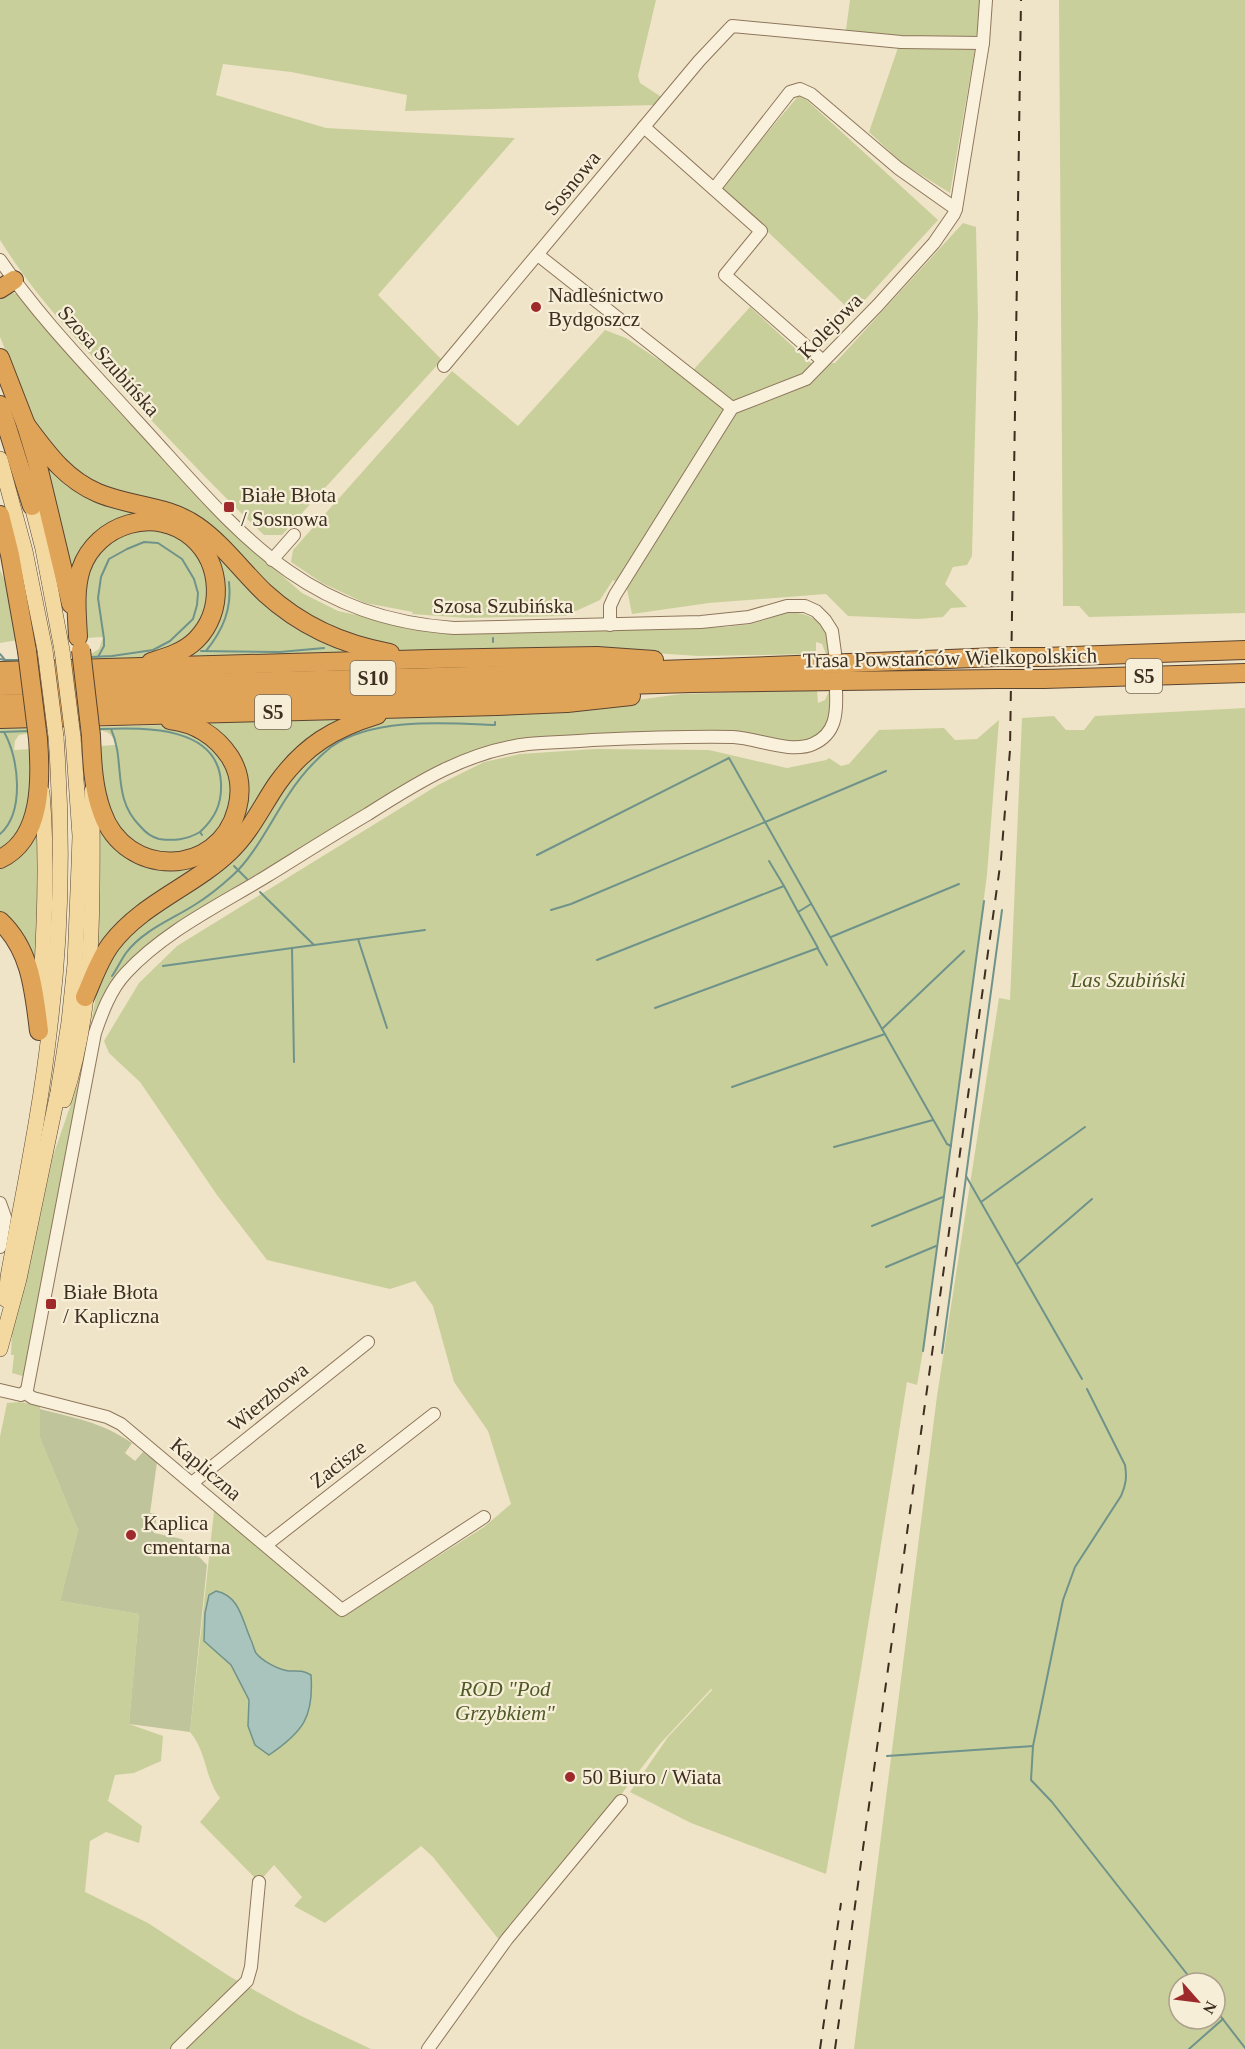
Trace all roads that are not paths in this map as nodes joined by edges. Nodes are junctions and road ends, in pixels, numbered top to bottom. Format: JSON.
{"nodes":[{"id":1,"x":986,"y":0,"type":"edge"},
{"id":2,"x":983,"y":43,"type":"junction"},
{"id":3,"x":644,"y":127,"type":"junction"},
{"id":4,"x":714,"y":189,"type":"junction"},
{"id":5,"x":956,"y":209,"type":"junction"},
{"id":6,"x":538,"y":255,"type":"junction"},
{"id":7,"x":0,"y":260,"type":"edge"},
{"id":8,"x":7,"y":285,"type":"edge"},
{"id":9,"x":0,"y":358,"type":"edge"},
{"id":10,"x":823,"y":362,"type":"junction"},
{"id":11,"x":444,"y":366,"type":"dead end"},
{"id":12,"x":0,"y":405,"type":"edge"},
{"id":13,"x":732,"y":408,"type":"junction"},
{"id":14,"x":26,"y":425,"type":"junction"},
{"id":15,"x":0,"y":459,"type":"edge"},
{"id":16,"x":32,"y":506,"type":"joint"},
{"id":17,"x":0,"y":515,"type":"edge"},
{"id":18,"x":294,"y":535,"type":"dead end"},
{"id":19,"x":0,"y":558,"type":"edge"},
{"id":20,"x":272,"y":560,"type":"junction"},
{"id":21,"x":17,"y":597,"type":"junction"},
{"id":22,"x":610,"y":625,"type":"junction"},
{"id":23,"x":79,"y":643,"type":"junction"},
{"id":24,"x":1245,"y":650,"type":"edge"},
{"id":25,"x":36,"y":651,"type":"junction"},
{"id":26,"x":835,"y":653,"type":"dead end"},
{"id":27,"x":431,"y":659,"type":"junction"},
{"id":28,"x":746,"y":667,"type":"junction"},
{"id":29,"x":116,"y":669,"type":"junction"},
{"id":30,"x":0,"y":671,"type":"edge"},
{"id":31,"x":1245,"y":673,"type":"edge"},
{"id":32,"x":692,"y":684,"type":"junction"},
{"id":33,"x":0,"y":686,"type":"edge"},
{"id":34,"x":836,"y":690,"type":"dead end"},
{"id":35,"x":0,"y":704,"type":"edge"},
{"id":36,"x":408,"y":708,"type":"junction"},
{"id":37,"x":138,"y":715,"type":"junction"},
{"id":38,"x":0,"y":719,"type":"edge"},
{"id":39,"x":82,"y":736,"type":"junction"},
{"id":40,"x":92,"y":761,"type":"junction"},
{"id":41,"x":40,"y":767,"type":"junction"},
{"id":42,"x":0,"y":859,"type":"edge"},
{"id":43,"x":0,"y":921,"type":"edge"},
{"id":44,"x":85,"y":998,"type":"junction"},
{"id":45,"x":39,"y":1031,"type":"junction"},
{"id":46,"x":33,"y":1137,"type":"junction"},
{"id":47,"x":43,"y":1159,"type":"junction"},
{"id":48,"x":0,"y":1203,"type":"edge"},
{"id":49,"x":0,"y":1247,"type":"edge"},
{"id":50,"x":3,"y":1333,"type":"junction"},
{"id":51,"x":368,"y":1342,"type":"dead end"},
{"id":52,"x":0,"y":1349,"type":"edge"},
{"id":53,"x":0,"y":1390,"type":"edge"},
{"id":54,"x":25,"y":1393,"type":"junction"},
{"id":55,"x":434,"y":1414,"type":"dead end"},
{"id":56,"x":192,"y":1483,"type":"junction"},
{"id":57,"x":484,"y":1516,"type":"dead end"},
{"id":58,"x":266,"y":1545,"type":"junction"},
{"id":59,"x":621,"y":1801,"type":"dead end"},
{"id":60,"x":260,"y":1882,"type":"dead end"},
{"id":61,"x":177,"y":2049,"type":"edge"},
{"id":62,"x":428,"y":2049,"type":"edge"}],
"edges":[{"from":1,"to":2,"type":"street","name":"Kolejowa"},
{"from":2,"to":3,"type":"street","name":"Sosnowa"},
{"from":2,"to":5,"type":"street","name":"Kolejowa"},
{"from":3,"to":4,"type":"street"},
{"from":3,"to":6,"type":"street","name":"Sosnowa"},
{"from":4,"to":5,"type":"street"},
{"from":4,"to":10,"type":"street"},
{"from":5,"to":10,"type":"street","name":"Kolejowa"},
{"from":6,"to":11,"type":"street","name":"Sosnowa"},
{"from":6,"to":13,"type":"street"},
{"from":7,"to":8,"type":"street","name":"Szosa Szubińska"},
{"from":8,"to":20,"type":"street","name":"Szosa Szubińska"},
{"from":9,"to":14,"type":"highway","number":"S5"},
{"from":10,"to":13,"type":"street","name":"Kolejowa"},
{"from":12,"to":16,"type":"highway"},
{"from":13,"to":22,"type":"street"},
{"from":14,"to":23,"type":"highway"},
{"from":14,"to":27,"type":"highway","number":"S5"},
{"from":15,"to":25,"type":"main road"},
{"from":16,"to":39,"type":"main road","bridge":true},
{"from":17,"to":21,"type":"highway"},
{"from":18,"to":20,"type":"street"},
{"from":19,"to":21,"type":"highway"},
{"from":20,"to":22,"type":"street","name":"Szosa Szubińska"},
{"from":21,"to":25,"type":"highway"},
{"from":22,"to":26,"type":"street","name":"Szosa Szubińska"},
{"from":23,"to":29,"type":"highway"},
{"from":23,"to":39,"type":"highway","bridge":true},
{"from":24,"to":28,"type":"highway","name":"Trasa Powstańców Wielkopolskich","number":"S5","bridge":true},
{"from":25,"to":41,"type":"highway","bridge":true},
{"from":25,"to":46,"type":"main road","bridge":true},
{"from":27,"to":28,"type":"highway","number":"S5"},
{"from":27,"to":29,"type":"highway"},
{"from":28,"to":33,"type":"highway","number":"S10"},
{"from":29,"to":30,"type":"highway"},
{"from":31,"to":32,"type":"highway","name":"Trasa Powstańców Wielkopolskich","number":"S5","bridge":true},
{"from":32,"to":35,"type":"highway","number":"S10"},
{"from":32,"to":36,"type":"highway","number":"S5"},
{"from":34,"to":54,"type":"street"},
{"from":36,"to":37,"type":"highway","number":"S5"},
{"from":36,"to":44,"type":"highway"},
{"from":37,"to":38,"type":"highway","number":"S5"},
{"from":37,"to":40,"type":"highway"},
{"from":39,"to":40,"type":"highway"},
{"from":39,"to":47,"type":"main road"},
{"from":40,"to":44,"type":"main road"},
{"from":41,"to":42,"type":"highway"},
{"from":41,"to":45,"type":"main road"},
{"from":43,"to":45,"type":"highway"},
{"from":44,"to":47,"type":"main road"},
{"from":45,"to":46,"type":"main road"},
{"from":46,"to":50,"type":"main road"},
{"from":47,"to":50,"type":"main road"},
{"from":48,"to":49,"type":"street"},
{"from":50,"to":52,"type":"main road"},
{"from":51,"to":56,"type":"street","name":"Wierzbowa"},
{"from":53,"to":54,"type":"street","name":"Kapliczna"},
{"from":54,"to":56,"type":"street","name":"Kapliczna"},
{"from":55,"to":58,"type":"street","name":"Zacisze"},
{"from":56,"to":58,"type":"street","name":"Kapliczna"},
{"from":57,"to":58,"type":"street","name":"Kapliczna"},
{"from":59,"to":62,"type":"street"},
{"from":60,"to":61,"type":"street"}]}
